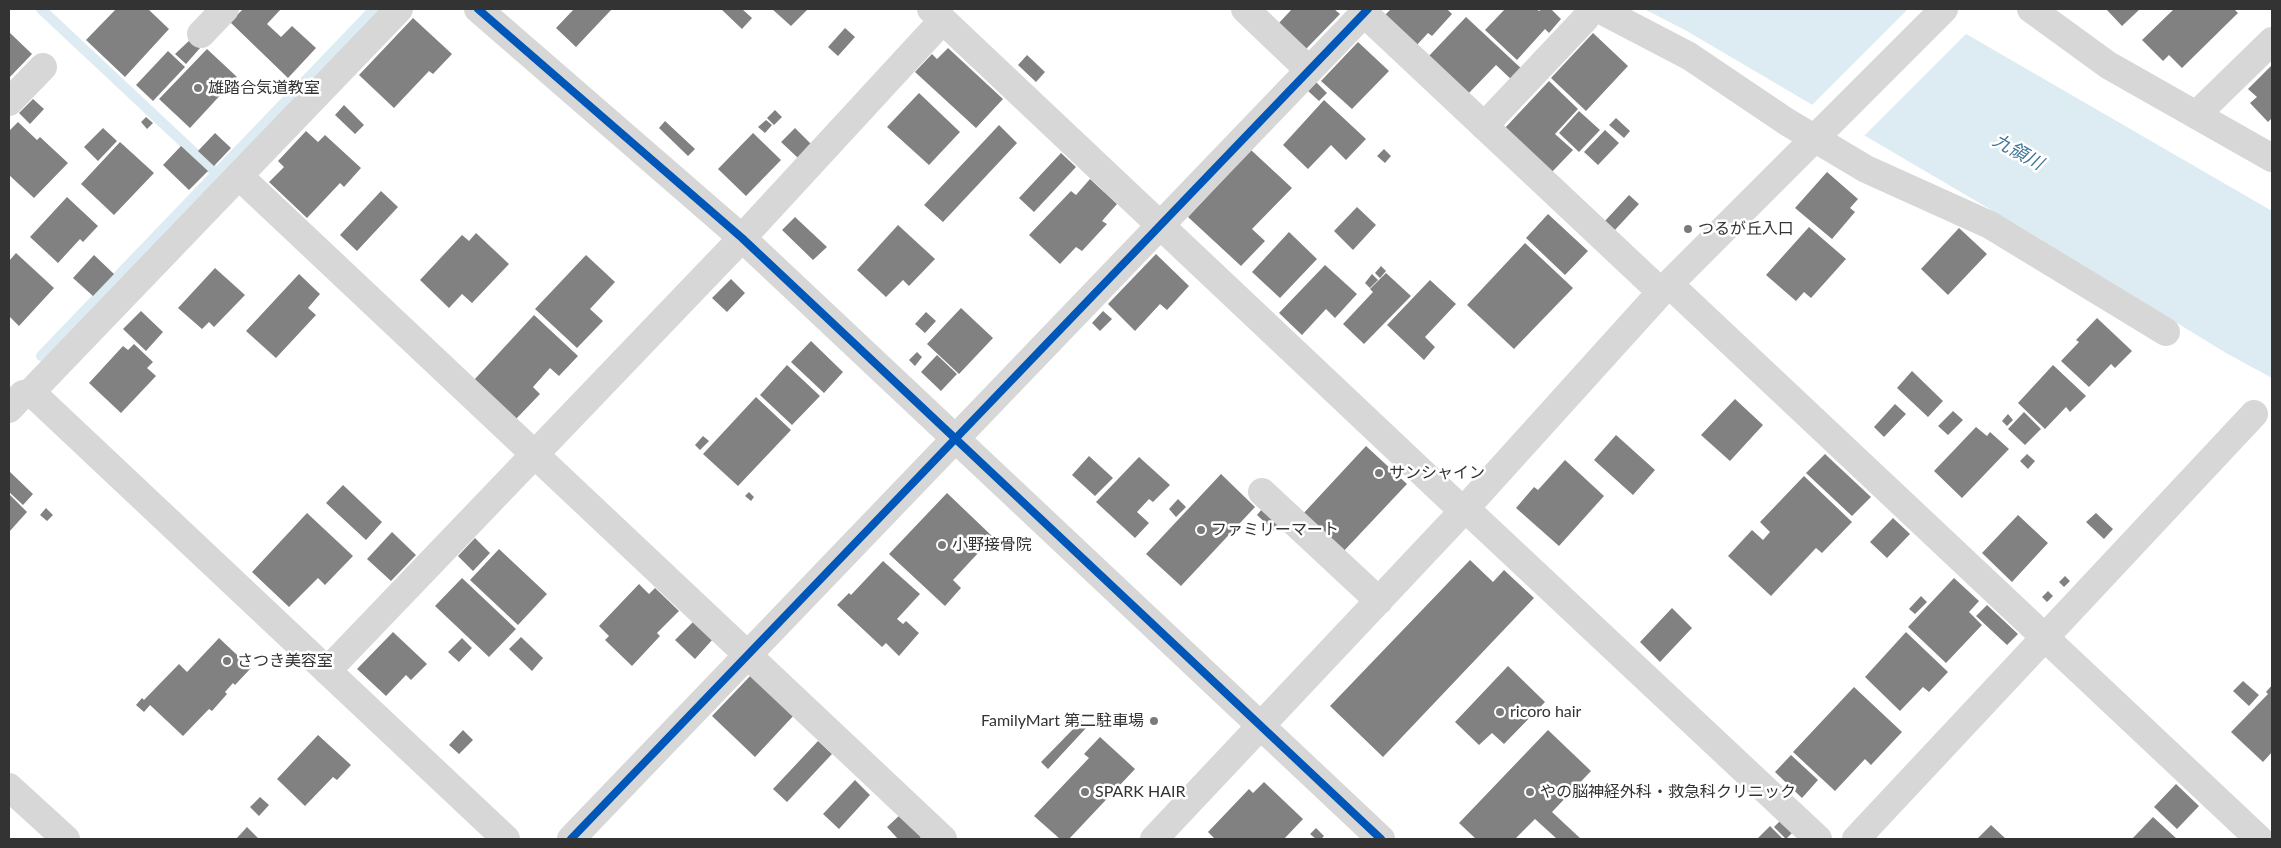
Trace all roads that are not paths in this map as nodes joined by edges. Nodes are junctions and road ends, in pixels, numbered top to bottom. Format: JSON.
{"nodes":[{"id":1,"x":225,"y":9,"type":"edge"},
{"id":2,"x":399,"y":9,"type":"edge"},
{"id":3,"x":478,"y":9,"type":"edge"},
{"id":4,"x":1245,"y":9,"type":"edge"},
{"id":5,"x":1591,"y":9,"type":"edge"},
{"id":6,"x":1599,"y":9,"type":"edge"},
{"id":7,"x":1944,"y":9,"type":"edge"},
{"id":8,"x":2031,"y":9,"type":"edge"},
{"id":9,"x":1366,"y":11,"type":"edge"},
{"id":10,"x":946,"y":15,"type":"edge"},
{"id":11,"x":201,"y":34,"type":"dead end"},
{"id":12,"x":2272,"y":41,"type":"edge"},
{"id":13,"x":43,"y":67,"type":"dead end"},
{"id":14,"x":1310,"y":70,"type":"junction"},
{"id":15,"x":9,"y":102,"type":"edge"},
{"id":16,"x":2196,"y":115,"type":"junction"},
{"id":17,"x":1484,"y":126,"type":"junction"},
{"id":18,"x":1818,"y":135,"type":"junction"},
{"id":19,"x":2272,"y":158,"type":"edge"},
{"id":20,"x":239,"y":176,"type":"junction"},
{"id":21,"x":1160,"y":225,"type":"junction"},
{"id":22,"x":742,"y":238,"type":"junction"},
{"id":23,"x":1665,"y":288,"type":"junction"},
{"id":24,"x":2166,"y":332,"type":"dead end"},
{"id":25,"x":18,"y":394,"type":"edge"},
{"id":26,"x":2254,"y":414,"type":"dead end"},
{"id":27,"x":955,"y":439,"type":"junction"},
{"id":28,"x":534,"y":454,"type":"junction"},
{"id":29,"x":1262,"y":492,"type":"dead end"},
{"id":30,"x":1465,"y":510,"type":"junction"},
{"id":31,"x":1379,"y":601,"type":"junction"},
{"id":32,"x":2045,"y":638,"type":"junction"},
{"id":33,"x":747,"y":655,"type":"junction"},
{"id":34,"x":327,"y":671,"type":"junction"},
{"id":35,"x":1261,"y":726,"type":"junction"},
{"id":36,"x":9,"y":787,"type":"edge"},
{"id":37,"x":66,"y":839,"type":"edge"},
{"id":38,"x":506,"y":839,"type":"edge"},
{"id":39,"x":571,"y":839,"type":"edge"},
{"id":40,"x":943,"y":839,"type":"edge"},
{"id":41,"x":1154,"y":839,"type":"edge"},
{"id":42,"x":1381,"y":839,"type":"edge"},
{"id":43,"x":1818,"y":839,"type":"edge"},
{"id":44,"x":1856,"y":839,"type":"edge"},
{"id":45,"x":2258,"y":839,"type":"edge"}],
"edges":[{"from":1,"to":11,"type":"street"},
{"from":2,"to":20,"type":"street"},
{"from":3,"to":22,"type":"street"},
{"from":4,"to":14,"type":"street"},
{"from":5,"to":17,"type":"street"},
{"from":6,"to":18,"type":"street"},
{"from":7,"to":18,"type":"street"},
{"from":8,"to":16,"type":"street"},
{"from":9,"to":14,"type":"street"},
{"from":9,"to":17,"type":"street"},
{"from":10,"to":21,"type":"street"},
{"from":10,"to":22,"type":"street"},
{"from":12,"to":16,"type":"street"},
{"from":13,"to":15,"type":"street"},
{"from":14,"to":21,"type":"street"},
{"from":16,"to":19,"type":"street"},
{"from":17,"to":23,"type":"street"},
{"from":18,"to":23,"type":"street"},
{"from":18,"to":24,"type":"street"},
{"from":20,"to":25,"type":"street"},
{"from":20,"to":28,"type":"street"},
{"from":21,"to":27,"type":"street"},
{"from":21,"to":30,"type":"street"},
{"from":22,"to":27,"type":"street"},
{"from":22,"to":28,"type":"street"},
{"from":23,"to":30,"type":"street"},
{"from":23,"to":32,"type":"street"},
{"from":25,"to":34,"type":"street"},
{"from":26,"to":32,"type":"street"},
{"from":27,"to":33,"type":"street"},
{"from":27,"to":35,"type":"street"},
{"from":28,"to":33,"type":"street"},
{"from":28,"to":34,"type":"street"},
{"from":29,"to":31,"type":"street"},
{"from":30,"to":31,"type":"street"},
{"from":30,"to":43,"type":"street"},
{"from":31,"to":35,"type":"street"},
{"from":32,"to":44,"type":"street"},
{"from":32,"to":45,"type":"street"},
{"from":33,"to":39,"type":"street"},
{"from":33,"to":40,"type":"street"},
{"from":34,"to":38,"type":"street"},
{"from":35,"to":41,"type":"street"},
{"from":35,"to":42,"type":"street"},
{"from":36,"to":37,"type":"street"}]}
